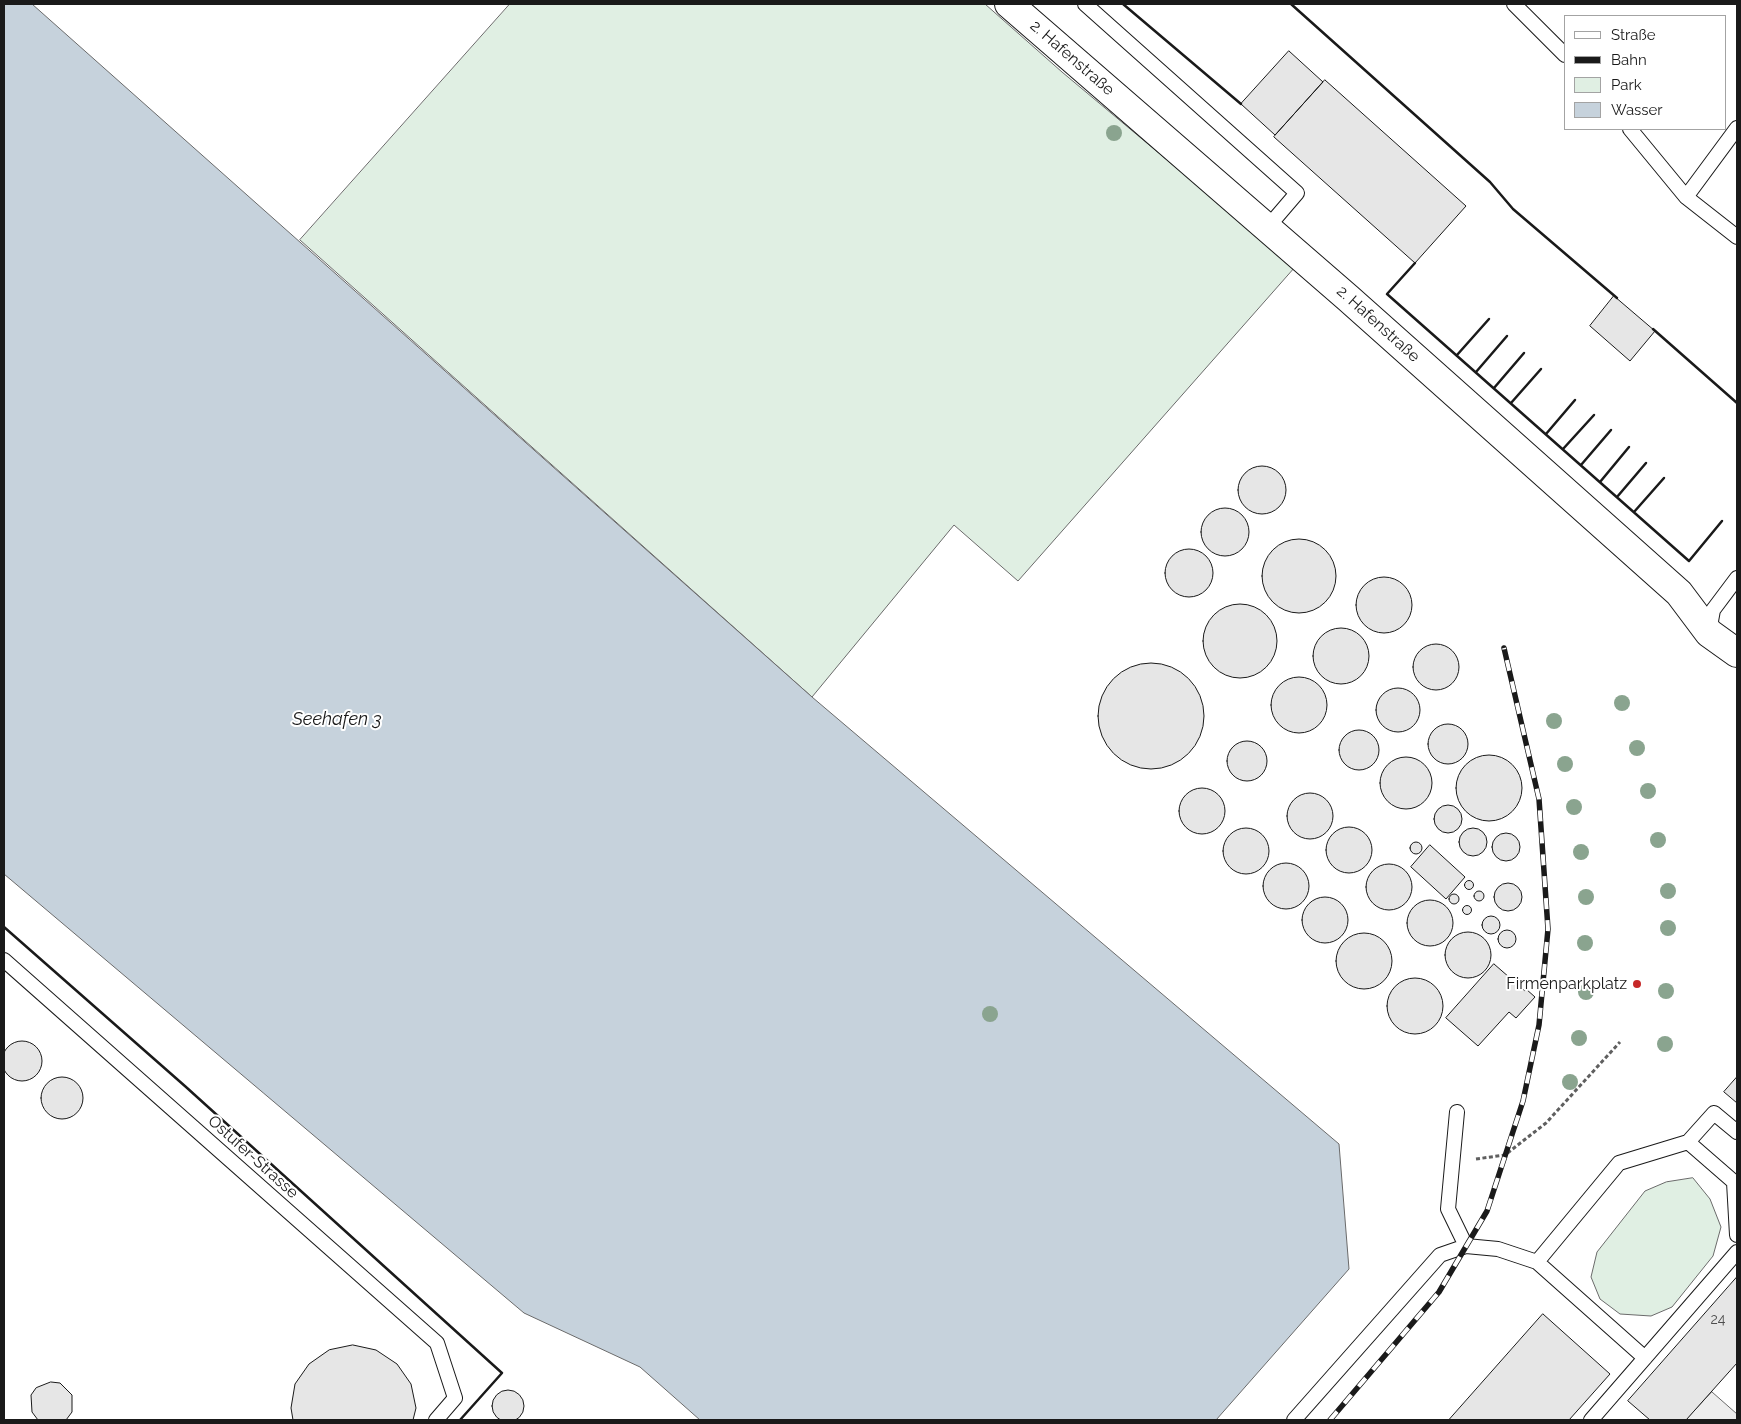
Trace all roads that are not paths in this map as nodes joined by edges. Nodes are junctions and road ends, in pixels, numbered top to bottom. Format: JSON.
{"nodes":[{"id":1,"x":1009,"y":4,"type":"edge"},
{"id":2,"x":1085,"y":4,"type":"edge"},
{"id":3,"x":1514,"y":4,"type":"edge"},
{"id":4,"x":1564,"y":54,"type":"edge"},
{"id":5,"x":1737,"y":128,"type":"edge"},
{"id":6,"x":1631,"y":130,"type":"edge"},
{"id":7,"x":1686,"y":197,"type":"junction"},
{"id":8,"x":1267,"y":228,"type":"junction"},
{"id":9,"x":1737,"y":237,"type":"edge"},
{"id":10,"x":1737,"y":578,"type":"edge"},
{"id":11,"x":1709,"y":633,"type":"junction"},
{"id":12,"x":1737,"y":653,"type":"edge"},
{"id":13,"x":4,"y":960,"type":"edge"},
{"id":14,"x":1457,"y":1112,"type":"dead end"},
{"id":15,"x":1737,"y":1132,"type":"edge"},
{"id":16,"x":1688,"y":1142,"type":"junction"},
{"id":17,"x":1737,"y":1235,"type":"edge"},
{"id":18,"x":1466,"y":1246,"type":"junction"},
{"id":19,"x":1737,"y":1252,"type":"edge"},
{"id":20,"x":1537,"y":1262,"type":"junction"},
{"id":21,"x":1644,"y":1358,"type":"junction"},
{"id":22,"x":436,"y":1420,"type":"edge"},
{"id":23,"x":1294,"y":1420,"type":"edge"},
{"id":24,"x":1590,"y":1420,"type":"edge"}],
"edges":[{"from":1,"to":8,"type":"street","name":"2. Hafenstraße"},
{"from":2,"to":8,"type":"lane"},
{"from":3,"to":4,"type":"lane"},
{"from":5,"to":7,"type":"lane"},
{"from":6,"to":7,"type":"lane"},
{"from":7,"to":9,"type":"lane"},
{"from":8,"to":11,"type":"street","name":"2. Hafenstraße"},
{"from":10,"to":11,"type":"lane"},
{"from":11,"to":12,"type":"street","name":"2. Hafenstraße"},
{"from":13,"to":22,"type":"lane","name":"Ostufer-Strasse"},
{"from":14,"to":18,"type":"lane"},
{"from":15,"to":16,"type":"lane"},
{"from":16,"to":17,"type":"lane"},
{"from":16,"to":20,"type":"lane"},
{"from":18,"to":20,"type":"lane"},
{"from":18,"to":23,"type":"lane"},
{"from":19,"to":21,"type":"lane"},
{"from":20,"to":21,"type":"lane"},
{"from":21,"to":24,"type":"lane"}]}
